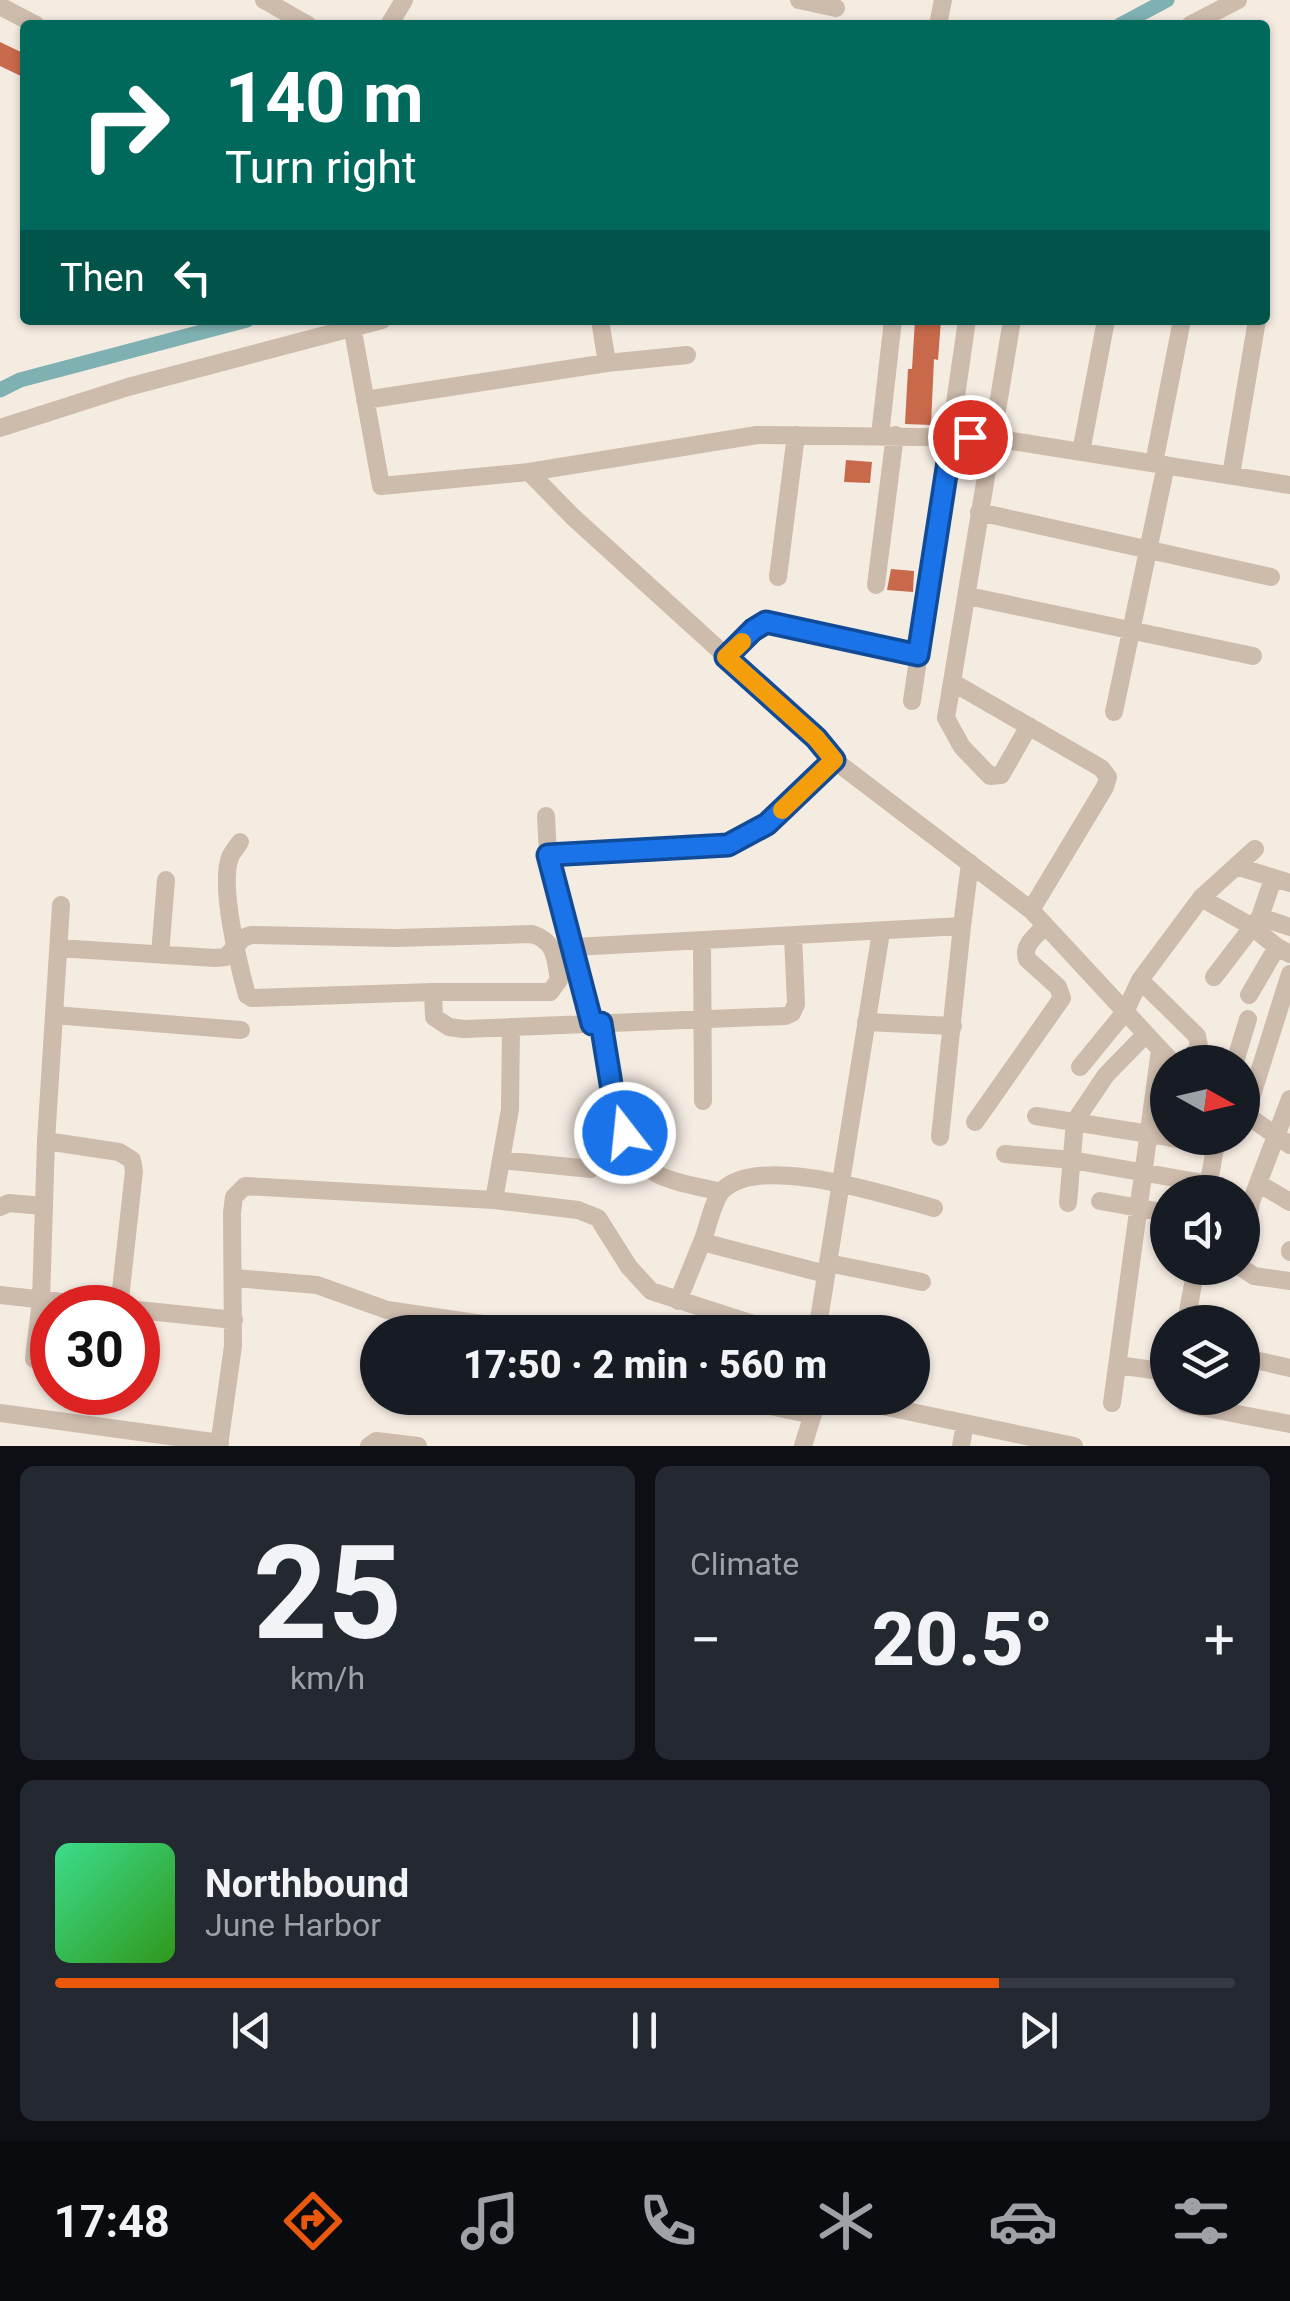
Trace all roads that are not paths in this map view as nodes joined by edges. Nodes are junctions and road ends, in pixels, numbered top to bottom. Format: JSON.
{"nodes":[{"id":1,"x":264,"y":0,"type":"edge"},
{"id":2,"x":799,"y":0,"type":"edge"},
{"id":3,"x":1238,"y":0,"type":"edge"},
{"id":4,"x":836,"y":8,"type":"dead end"},
{"id":5,"x":299,"y":20,"type":"edge"},
{"id":6,"x":1200,"y":20,"type":"edge"},
{"id":7,"x":348,"y":325,"type":"edge"},
{"id":8,"x":352,"y":325,"type":"edge"},
{"id":9,"x":601,"y":325,"type":"edge"},
{"id":10,"x":893,"y":325,"type":"edge"},
{"id":11,"x":966,"y":325,"type":"edge"},
{"id":12,"x":1011,"y":325,"type":"edge"},
{"id":13,"x":1105,"y":325,"type":"edge"},
{"id":14,"x":1181,"y":325,"type":"edge"},
{"id":15,"x":1256,"y":325,"type":"edge"},
{"id":16,"x":687,"y":355,"type":"dead end"},
{"id":17,"x":607,"y":364,"type":"junction"},
{"id":18,"x":365,"y":400,"type":"junction"},
{"id":19,"x":0,"y":428,"type":"edge"},
{"id":20,"x":796,"y":435,"type":"junction"},
{"id":21,"x":888,"y":435,"type":"junction"},
{"id":22,"x":952,"y":436,"type":"junction"},
{"id":23,"x":993,"y":438,"type":"junction"},
{"id":24,"x":1081,"y":452,"type":"junction"},
{"id":25,"x":1160,"y":464,"type":"junction"},
{"id":26,"x":530,"y":472,"type":"junction"},
{"id":27,"x":1231,"y":476,"type":"junction"},
{"id":28,"x":1290,"y":485,"type":"edge"},
{"id":29,"x":979,"y":512,"type":"junction"},
{"id":30,"x":1148,"y":552,"type":"junction"},
{"id":31,"x":778,"y":577,"type":"dead end"},
{"id":32,"x":1271,"y":577,"type":"dead end"},
{"id":33,"x":876,"y":584,"type":"dead end"},
{"id":34,"x":968,"y":596,"type":"junction"},
{"id":35,"x":1132,"y":628,"type":"junction"},
{"id":36,"x":918,"y":655,"type":"junction"},
{"id":37,"x":1253,"y":656,"type":"dead end"},
{"id":38,"x":726,"y":657,"type":"junction"},
{"id":39,"x":952,"y":682,"type":"junction"},
{"id":40,"x":912,"y":701,"type":"dead end"},
{"id":41,"x":1114,"y":712,"type":"dead end"},
{"id":42,"x":1029,"y":726,"type":"junction"},
{"id":43,"x":834,"y":760,"type":"junction"},
{"id":44,"x":546,"y":816,"type":"dead end"},
{"id":45,"x":240,"y":842,"type":"dead end"},
{"id":46,"x":1255,"y":849,"type":"dead end"},
{"id":47,"x":548,"y":855,"type":"junction"},
{"id":48,"x":970,"y":862,"type":"junction"},
{"id":49,"x":1236,"y":866,"type":"junction"},
{"id":50,"x":166,"y":880,"type":"dead end"},
{"id":51,"x":1282,"y":881,"type":"edge"},
{"id":52,"x":1201,"y":898,"type":"junction"},
{"id":53,"x":61,"y":905,"type":"dead end"},
{"id":54,"x":1031,"y":910,"type":"junction"},
{"id":55,"x":1255,"y":921,"type":"junction"},
{"id":56,"x":962,"y":926,"type":"junction"},
{"id":57,"x":1045,"y":926,"type":"junction"},
{"id":58,"x":1290,"y":926,"type":"edge"},
{"id":59,"x":881,"y":932,"type":"junction"},
{"id":60,"x":793,"y":936,"type":"junction"},
{"id":61,"x":702,"y":940,"type":"junction"},
{"id":62,"x":574,"y":947,"type":"junction"},
{"id":63,"x":58,"y":948,"type":"junction"},
{"id":64,"x":234,"y":950,"type":"junction"},
{"id":65,"x":1283,"y":950,"type":"edge"},
{"id":66,"x":160,"y":954,"type":"junction"},
{"id":67,"x":1290,"y":974,"type":"edge"},
{"id":68,"x":1214,"y":978,"type":"dead end"},
{"id":69,"x":1140,"y":980,"type":"junction"},
{"id":70,"x":433,"y":992,"type":"junction"},
{"id":71,"x":1250,"y":995,"type":"dead end"},
{"id":72,"x":1124,"y":1012,"type":"junction"},
{"id":73,"x":54,"y":1015,"type":"junction"},
{"id":74,"x":1284,"y":1015,"type":"edge"},
{"id":75,"x":703,"y":1019,"type":"junction"},
{"id":76,"x":1248,"y":1019,"type":"dead end"},
{"id":77,"x":866,"y":1022,"type":"junction"},
{"id":78,"x":597,"y":1023,"type":"junction"},
{"id":79,"x":953,"y":1026,"type":"junction"},
{"id":80,"x":511,"y":1027,"type":"junction"},
{"id":81,"x":241,"y":1030,"type":"dead end"},
{"id":82,"x":1145,"y":1034,"type":"junction"},
{"id":83,"x":1156,"y":1045,"type":"edge"},
{"id":84,"x":1199,"y":1045,"type":"edge"},
{"id":85,"x":1240,"y":1045,"type":"edge"},
{"id":86,"x":1080,"y":1067,"type":"dead end"},
{"id":87,"x":1260,"y":1074,"type":"edge"},
{"id":88,"x":1290,"y":1099,"type":"edge"},
{"id":89,"x":703,"y":1101,"type":"dead end"},
{"id":90,"x":1036,"y":1116,"type":"dead end"},
{"id":91,"x":1075,"y":1121,"type":"junction"},
{"id":92,"x":975,"y":1122,"type":"dead end"},
{"id":93,"x":1260,"y":1124,"type":"edge"},
{"id":94,"x":1150,"y":1134,"type":"edge"},
{"id":95,"x":940,"y":1136,"type":"dead end"},
{"id":96,"x":1283,"y":1140,"type":"edge"},
{"id":97,"x":46,"y":1141,"type":"junction"},
{"id":98,"x":1005,"y":1154,"type":"dead end"},
{"id":99,"x":1154,"y":1155,"type":"edge"},
{"id":100,"x":502,"y":1160,"type":"junction"},
{"id":101,"x":1072,"y":1160,"type":"junction"},
{"id":102,"x":591,"y":1169,"type":"dead end"},
{"id":103,"x":1144,"y":1174,"type":"junction"},
{"id":104,"x":1150,"y":1175,"type":"edge"},
{"id":105,"x":1260,"y":1180,"type":"edge"},
{"id":106,"x":841,"y":1184,"type":"junction"},
{"id":107,"x":1260,"y":1185,"type":"edge"},
{"id":108,"x":721,"y":1192,"type":"junction"},
{"id":109,"x":494,"y":1200,"type":"junction"},
{"id":110,"x":1100,"y":1201,"type":"dead end"},
{"id":111,"x":1290,"y":1202,"type":"edge"},
{"id":112,"x":1068,"y":1203,"type":"dead end"},
{"id":113,"x":44,"y":1206,"type":"junction"},
{"id":114,"x":0,"y":1207,"type":"edge"},
{"id":115,"x":934,"y":1208,"type":"dead end"},
{"id":116,"x":1139,"y":1208,"type":"junction"},
{"id":117,"x":1150,"y":1210,"type":"edge"},
{"id":118,"x":702,"y":1242,"type":"junction"},
{"id":119,"x":827,"y":1268,"type":"junction"},
{"id":120,"x":1260,"y":1277,"type":"edge"},
{"id":121,"x":235,"y":1278,"type":"junction"},
{"id":122,"x":1290,"y":1281,"type":"edge"},
{"id":123,"x":922,"y":1282,"type":"dead end"},
{"id":124,"x":41,"y":1285,"type":"edge"},
{"id":125,"x":120,"y":1285,"type":"edge"},
{"id":126,"x":0,"y":1295,"type":"edge"},
{"id":127,"x":30,"y":1299,"type":"edge"},
{"id":128,"x":678,"y":1302,"type":"junction"},
{"id":129,"x":160,"y":1312,"type":"edge"},
{"id":130,"x":421,"y":1315,"type":"edge"},
{"id":131,"x":721,"y":1315,"type":"edge"},
{"id":132,"x":820,"y":1315,"type":"edge"},
{"id":133,"x":234,"y":1320,"type":"junction"},
{"id":134,"x":1260,"y":1361,"type":"edge"},
{"id":135,"x":1118,"y":1365,"type":"junction"},
{"id":136,"x":1290,"y":1368,"type":"edge"},
{"id":137,"x":1150,"y":1370,"type":"edge"},
{"id":138,"x":1112,"y":1403,"type":"dead end"},
{"id":139,"x":0,"y":1413,"type":"edge"},
{"id":140,"x":813,"y":1415,"type":"edge"},
{"id":141,"x":926,"y":1415,"type":"edge"},
{"id":142,"x":1243,"y":1415,"type":"edge"},
{"id":143,"x":965,"y":1423,"type":"junction"},
{"id":144,"x":1290,"y":1424,"type":"edge"},
{"id":145,"x":219,"y":1444,"type":"edge"},
{"id":146,"x":369,"y":1446,"type":"edge"},
{"id":147,"x":418,"y":1446,"type":"edge"},
{"id":148,"x":804,"y":1446,"type":"edge"},
{"id":149,"x":961,"y":1446,"type":"edge"},
{"id":150,"x":1074,"y":1446,"type":"edge"}],
"edges":[{"from":1,"to":5,"type":"street"},
{"from":2,"to":4,"type":"street"},
{"from":3,"to":6,"type":"street"},
{"from":7,"to":19,"type":"street"},
{"from":8,"to":18,"type":"street"},
{"from":9,"to":17,"type":"street"},
{"from":10,"to":21,"type":"street"},
{"from":11,"to":22,"type":"street"},
{"from":12,"to":23,"type":"street"},
{"from":13,"to":24,"type":"street"},
{"from":14,"to":25,"type":"street"},
{"from":15,"to":27,"type":"street"},
{"from":16,"to":17,"type":"street"},
{"from":17,"to":18,"type":"street"},
{"from":18,"to":26,"type":"street"},
{"from":20,"to":21,"type":"street"},
{"from":20,"to":26,"type":"street"},
{"from":20,"to":31,"type":"street"},
{"from":21,"to":22,"type":"street"},
{"from":21,"to":33,"type":"street"},
{"from":22,"to":23,"type":"street"},
{"from":22,"to":36,"type":"street"},
{"from":23,"to":24,"type":"street"},
{"from":23,"to":29,"type":"street"},
{"from":24,"to":25,"type":"street"},
{"from":25,"to":27,"type":"street"},
{"from":25,"to":30,"type":"street"},
{"from":26,"to":38,"type":"street"},
{"from":27,"to":28,"type":"street"},
{"from":29,"to":30,"type":"street"},
{"from":29,"to":34,"type":"street"},
{"from":30,"to":32,"type":"street"},
{"from":30,"to":35,"type":"street"},
{"from":34,"to":35,"type":"street"},
{"from":34,"to":39,"type":"street"},
{"from":35,"to":37,"type":"street"},
{"from":35,"to":41,"type":"street"},
{"from":36,"to":38,"type":"street"},
{"from":36,"to":40,"type":"street"},
{"from":38,"to":43,"type":"street"},
{"from":39,"to":42,"type":"street"},
{"from":39,"to":42,"type":"street"},
{"from":42,"to":54,"type":"street"},
{"from":43,"to":47,"type":"street"},
{"from":43,"to":48,"type":"street"},
{"from":44,"to":47,"type":"street"},
{"from":45,"to":64,"type":"street"},
{"from":46,"to":49,"type":"street"},
{"from":47,"to":62,"type":"street"},
{"from":48,"to":54,"type":"street"},
{"from":48,"to":56,"type":"street"},
{"from":49,"to":51,"type":"street"},
{"from":49,"to":52,"type":"street"},
{"from":50,"to":66,"type":"street"},
{"from":51,"to":55,"type":"street"},
{"from":52,"to":55,"type":"street"},
{"from":52,"to":69,"type":"street"},
{"from":53,"to":63,"type":"street"},
{"from":54,"to":57,"type":"street"},
{"from":55,"to":58,"type":"street"},
{"from":55,"to":65,"type":"street"},
{"from":55,"to":68,"type":"street"},
{"from":56,"to":59,"type":"street"},
{"from":56,"to":79,"type":"street"},
{"from":57,"to":72,"type":"street"},
{"from":57,"to":92,"type":"street"},
{"from":59,"to":60,"type":"street"},
{"from":59,"to":77,"type":"street"},
{"from":60,"to":61,"type":"street"},
{"from":60,"to":75,"type":"street"},
{"from":61,"to":62,"type":"street"},
{"from":61,"to":75,"type":"street"},
{"from":62,"to":78,"type":"street"},
{"from":63,"to":66,"type":"street"},
{"from":63,"to":73,"type":"street"},
{"from":64,"to":66,"type":"street"},
{"from":64,"to":70,"type":"street"},
{"from":64,"to":70,"type":"street"},
{"from":65,"to":71,"type":"street"},
{"from":67,"to":74,"type":"street"},
{"from":69,"to":72,"type":"street"},
{"from":69,"to":84,"type":"street"},
{"from":70,"to":80,"type":"street"},
{"from":72,"to":82,"type":"street"},
{"from":72,"to":86,"type":"street"},
{"from":73,"to":81,"type":"street"},
{"from":73,"to":97,"type":"street"},
{"from":74,"to":87,"type":"street"},
{"from":75,"to":78,"type":"street"},
{"from":75,"to":89,"type":"street"},
{"from":76,"to":85,"type":"street"},
{"from":77,"to":79,"type":"street"},
{"from":77,"to":106,"type":"street"},
{"from":78,"to":80,"type":"street"},
{"from":78,"to":108,"type":"street"},
{"from":79,"to":95,"type":"street"},
{"from":80,"to":100,"type":"street"},
{"from":82,"to":83,"type":"street"},
{"from":82,"to":91,"type":"street"},
{"from":88,"to":96,"type":"street"},
{"from":90,"to":91,"type":"street"},
{"from":91,"to":94,"type":"street"},
{"from":91,"to":101,"type":"street"},
{"from":93,"to":96,"type":"street"},
{"from":96,"to":105,"type":"street"},
{"from":97,"to":113,"type":"street"},
{"from":97,"to":125,"type":"street"},
{"from":98,"to":101,"type":"street"},
{"from":99,"to":103,"type":"street"},
{"from":100,"to":102,"type":"street"},
{"from":100,"to":109,"type":"street"},
{"from":101,"to":103,"type":"street"},
{"from":101,"to":112,"type":"street"},
{"from":103,"to":104,"type":"street"},
{"from":103,"to":116,"type":"street"},
{"from":106,"to":108,"type":"street"},
{"from":106,"to":115,"type":"street"},
{"from":106,"to":119,"type":"street"},
{"from":107,"to":111,"type":"street"},
{"from":108,"to":118,"type":"street"},
{"from":109,"to":121,"type":"street"},
{"from":109,"to":128,"type":"street"},
{"from":110,"to":116,"type":"street"},
{"from":113,"to":114,"type":"street"},
{"from":113,"to":124,"type":"street"},
{"from":116,"to":117,"type":"street"},
{"from":116,"to":135,"type":"street"},
{"from":118,"to":119,"type":"street"},
{"from":118,"to":128,"type":"street"},
{"from":119,"to":123,"type":"street"},
{"from":119,"to":132,"type":"street"},
{"from":120,"to":122,"type":"street"},
{"from":121,"to":130,"type":"street"},
{"from":121,"to":133,"type":"street"},
{"from":126,"to":127,"type":"street"},
{"from":128,"to":131,"type":"street"},
{"from":129,"to":133,"type":"street"},
{"from":133,"to":145,"type":"street"},
{"from":134,"to":136,"type":"street"},
{"from":135,"to":137,"type":"street"},
{"from":135,"to":138,"type":"street"},
{"from":139,"to":145,"type":"street"},
{"from":140,"to":148,"type":"street"},
{"from":141,"to":143,"type":"street"},
{"from":142,"to":144,"type":"street"},
{"from":143,"to":149,"type":"street"},
{"from":143,"to":150,"type":"street"},
{"from":146,"to":147,"type":"street"}]}
